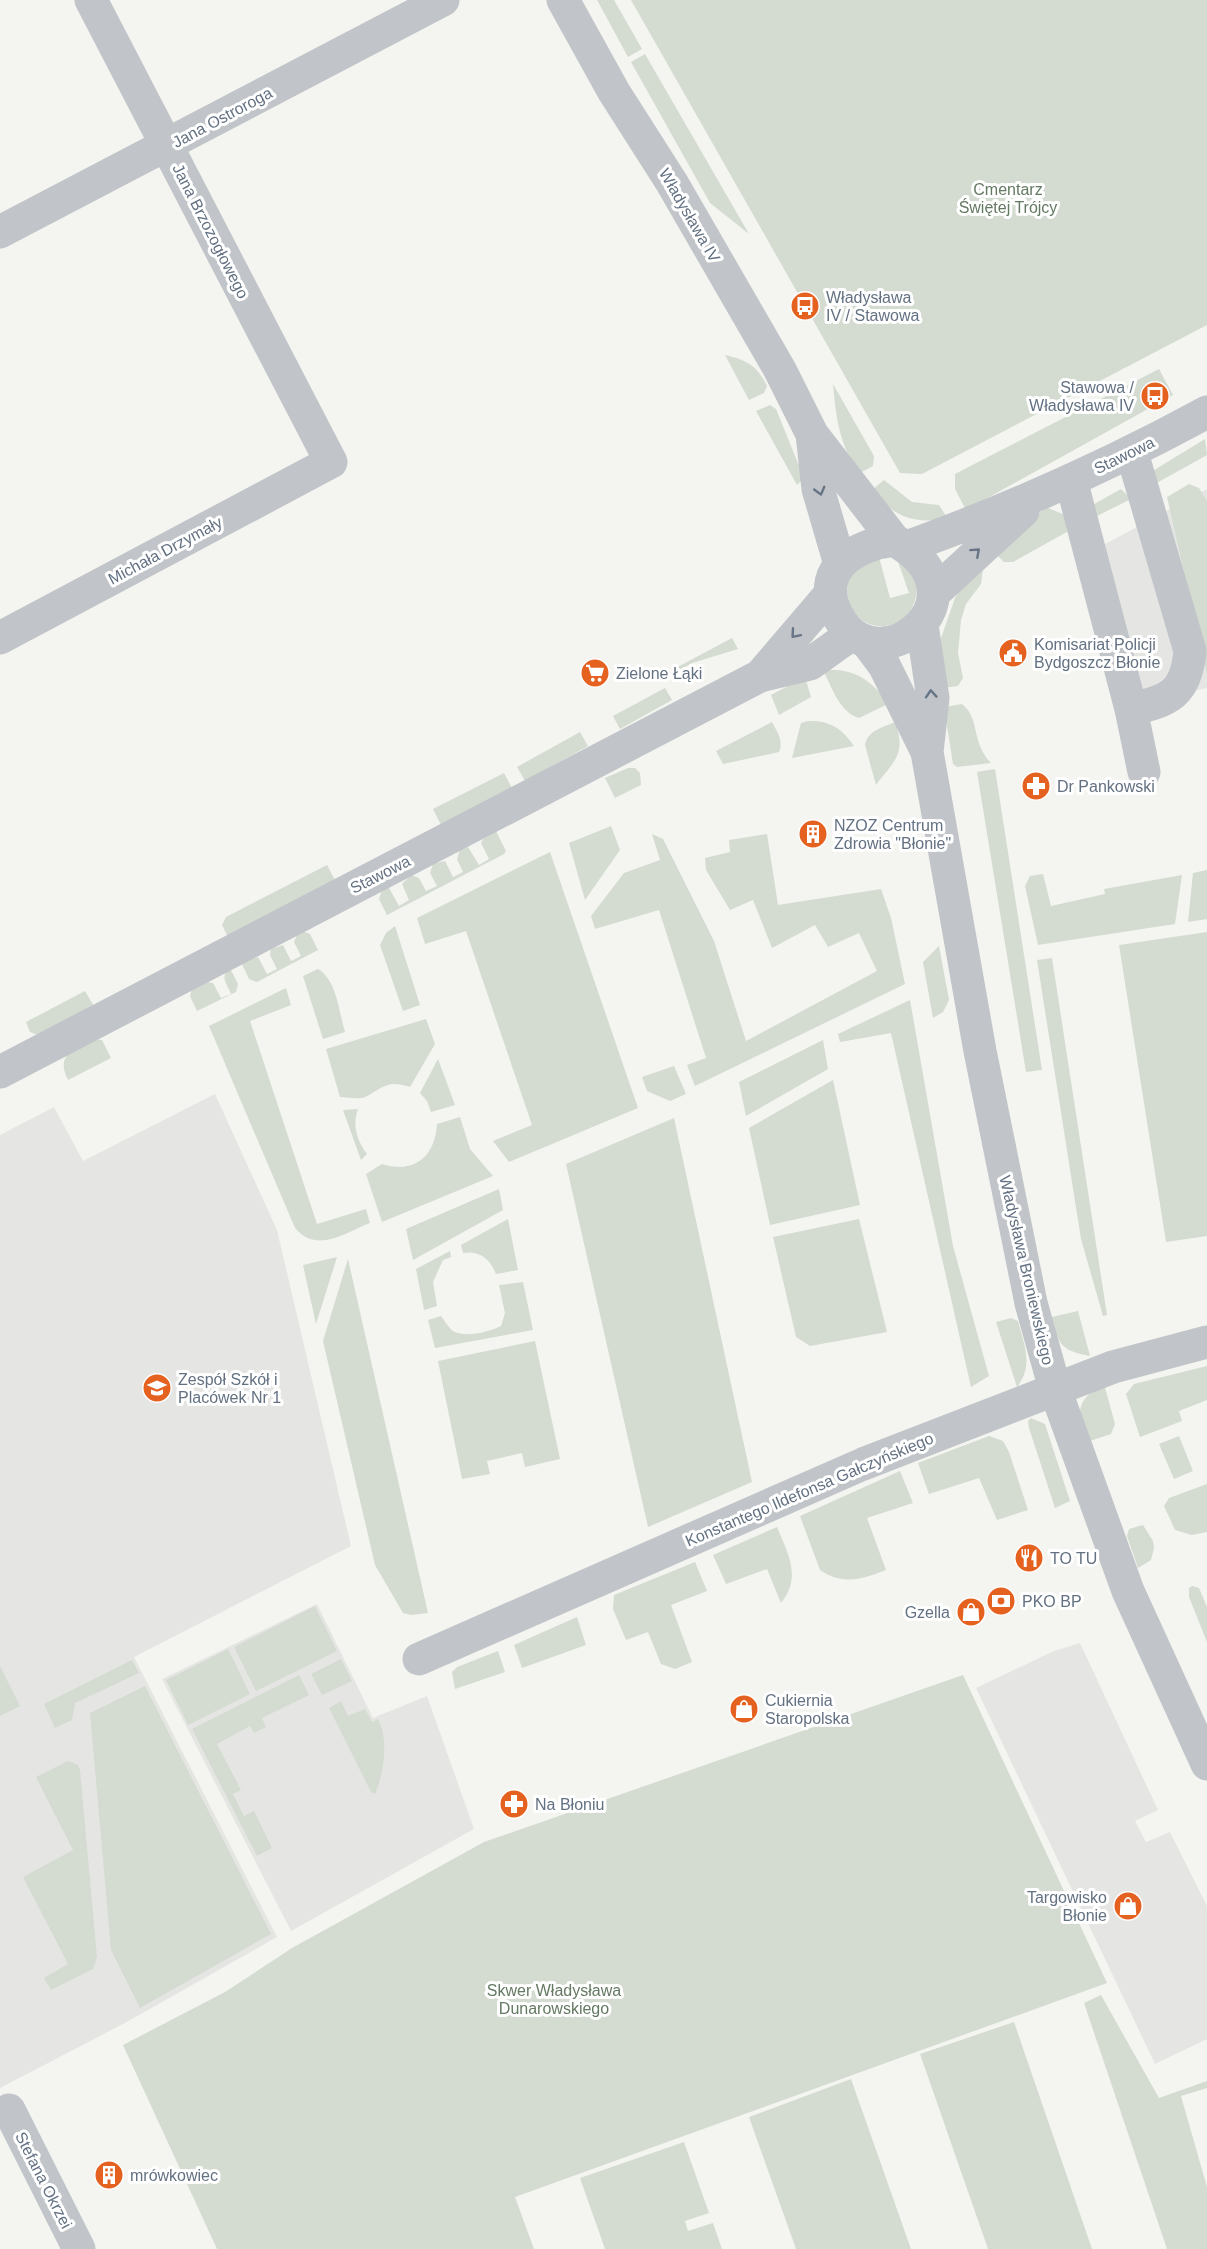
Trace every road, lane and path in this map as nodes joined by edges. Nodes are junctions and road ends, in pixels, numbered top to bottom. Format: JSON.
{"nodes":[{"id":1,"x":91,"y":0,"type":"edge"},
{"id":2,"x":444,"y":0,"type":"edge"},
{"id":3,"x":563,"y":0,"type":"edge"},
{"id":4,"x":167,"y":146,"type":"junction"},
{"id":5,"x":0,"y":232,"type":"edge"},
{"id":6,"x":1207,"y":412,"type":"edge"},
{"id":7,"x":812,"y":434,"type":"junction"},
{"id":8,"x":1132,"y":453,"type":"junction"},
{"id":9,"x":331,"y":462,"type":"joint"},
{"id":10,"x":1071,"y":480,"type":"junction"},
{"id":11,"x":1040,"y":495,"type":"junction"},
{"id":12,"x":901,"y":543,"type":"junction"},
{"id":13,"x":836,"y":579,"type":"junction"},
{"id":14,"x":934,"y":593,"type":"junction"},
{"id":15,"x":922,"y":626,"type":"junction"},
{"id":16,"x":859,"y":637,"type":"junction"},
{"id":17,"x":0,"y":638,"type":"edge"},
{"id":18,"x":760,"y":676,"type":"junction"},
{"id":19,"x":1131,"y":709,"type":"junction"},
{"id":20,"x":927,"y":752,"type":"junction"},
{"id":21,"x":1144,"y":771,"type":"dead end"},
{"id":22,"x":0,"y":1072,"type":"edge"},
{"id":23,"x":1207,"y":1342,"type":"edge"},
{"id":24,"x":1055,"y":1389,"type":"junction"},
{"id":25,"x":419,"y":1659,"type":"dead end"},
{"id":26,"x":1207,"y":1764,"type":"edge"},
{"id":27,"x":9,"y":2110,"type":"dead end"},
{"id":28,"x":80,"y":2249,"type":"edge"}],
"edges":[{"from":1,"to":4,"type":"street","name":"Jana Brzozogłowego"},
{"from":2,"to":4,"type":"street","name":"Jana Ostroroga"},
{"from":3,"to":7,"type":"street","name":"Władysława IV"},
{"from":4,"to":5,"type":"street","name":"Jana Ostroroga"},
{"from":4,"to":9,"type":"street","name":"Jana Brzozogłowego"},
{"from":6,"to":8,"type":"street","name":"Stawowa"},
{"from":7,"to":12,"type":"street","name":"Władysława IV"},
{"from":7,"to":13,"type":"street","name":"Władysława IV","one_way":true},
{"from":8,"to":10,"type":"street","name":"Stawowa"},
{"from":8,"to":19,"type":"street"},
{"from":9,"to":17,"type":"street","name":"Michała Drzymały"},
{"from":10,"to":11,"type":"street","name":"Stawowa"},
{"from":10,"to":19,"type":"street"},
{"from":11,"to":12,"type":"street","name":"Stawowa"},
{"from":14,"to":11,"type":"street","name":"Stawowa","one_way":true},
{"from":12,"to":13,"type":"street"},
{"from":12,"to":14,"type":"street"},
{"from":13,"to":16,"type":"street"},
{"from":13,"to":18,"type":"street","name":"Stawowa","one_way":true},
{"from":14,"to":15,"type":"street"},
{"from":15,"to":16,"type":"street"},
{"from":20,"to":15,"type":"street","name":"Władysława Broniewskiego","one_way":true},
{"from":16,"to":18,"type":"street","name":"Stawowa"},
{"from":16,"to":20,"type":"street","name":"Władysława Broniewskiego"},
{"from":18,"to":22,"type":"street","name":"Stawowa"},
{"from":19,"to":21,"type":"street"},
{"from":20,"to":24,"type":"street","name":"Władysława Broniewskiego"},
{"from":23,"to":24,"type":"street","name":"Konstantego Ildefonsa Gałczyńskiego"},
{"from":24,"to":25,"type":"street","name":"Konstantego Ildefonsa Gałczyńskiego"},
{"from":24,"to":26,"type":"street","name":"Władysława Broniewskiego"},
{"from":27,"to":28,"type":"street","name":"Stefana Okrzei"}]}
